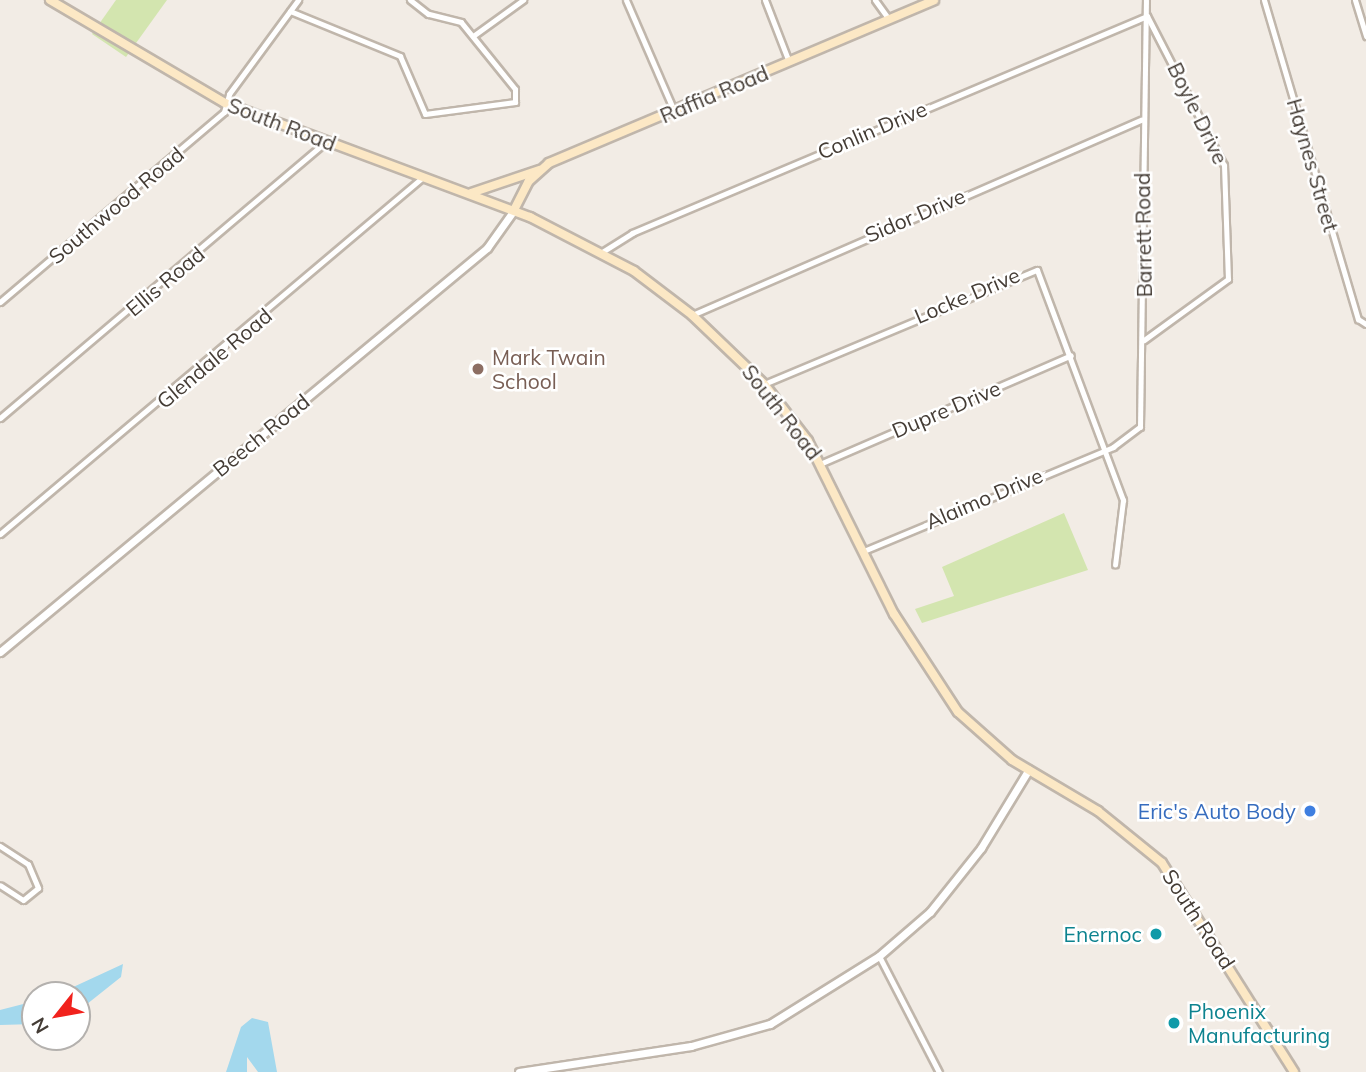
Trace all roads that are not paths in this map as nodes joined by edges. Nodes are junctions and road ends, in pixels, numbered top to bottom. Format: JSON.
{"nodes":[{"id":1,"x":50,"y":0,"type":"edge"},
{"id":2,"x":298,"y":0,"type":"edge"},
{"id":3,"x":410,"y":0,"type":"edge"},
{"id":4,"x":523,"y":0,"type":"edge"},
{"id":5,"x":626,"y":0,"type":"edge"},
{"id":6,"x":765,"y":0,"type":"edge"},
{"id":7,"x":875,"y":0,"type":"edge"},
{"id":8,"x":934,"y":0,"type":"edge"},
{"id":9,"x":1146,"y":0,"type":"edge"},
{"id":10,"x":1264,"y":0,"type":"edge"},
{"id":11,"x":1355,"y":0,"type":"edge"},
{"id":12,"x":290,"y":11,"type":"junction"},
{"id":13,"x":1147,"y":16,"type":"junction"},
{"id":14,"x":889,"y":19,"type":"junction"},
{"id":15,"x":473,"y":36,"type":"junction"},
{"id":16,"x":1366,"y":36,"type":"edge"},
{"id":17,"x":789,"y":62,"type":"junction"},
{"id":18,"x":225,"y":103,"type":"junction"},
{"id":19,"x":674,"y":111,"type":"junction"},
{"id":20,"x":1141,"y":120,"type":"junction"},
{"id":21,"x":327,"y":142,"type":"junction"},
{"id":22,"x":539,"y":170,"type":"junction"},
{"id":23,"x":423,"y":177,"type":"junction"},
{"id":24,"x":471,"y":193,"type":"junction"},
{"id":25,"x":514,"y":210,"type":"junction"},
{"id":26,"x":602,"y":252,"type":"junction"},
{"id":27,"x":0,"y":302,"type":"edge"},
{"id":28,"x":692,"y":315,"type":"junction"},
{"id":29,"x":1366,"y":324,"type":"edge"},
{"id":30,"x":1144,"y":340,"type":"junction"},
{"id":31,"x":1071,"y":355,"type":"junction"},
{"id":32,"x":764,"y":384,"type":"junction"},
{"id":33,"x":0,"y":418,"type":"edge"},
{"id":34,"x":1104,"y":448,"type":"junction"},
{"id":35,"x":822,"y":463,"type":"junction"},
{"id":36,"x":0,"y":534,"type":"edge"},
{"id":37,"x":866,"y":550,"type":"junction"},
{"id":38,"x":1115,"y":565,"type":"dead end"},
{"id":39,"x":0,"y":652,"type":"edge"},
{"id":40,"x":1029,"y":769,"type":"junction"},
{"id":41,"x":0,"y":846,"type":"edge"},
{"id":42,"x":0,"y":885,"type":"edge"},
{"id":43,"x":879,"y":956,"type":"junction"},
{"id":44,"x":519,"y":1072,"type":"edge"},
{"id":45,"x":939,"y":1072,"type":"edge"},
{"id":46,"x":1294,"y":1072,"type":"edge"}],
"edges":[{"from":1,"to":18,"type":"main road","name":"South Road"},
{"from":2,"to":12,"type":"street","name":"Southwood Road"},
{"from":3,"to":15,"type":"street"},
{"from":4,"to":15,"type":"street"},
{"from":5,"to":19,"type":"street"},
{"from":6,"to":17,"type":"street"},
{"from":7,"to":14,"type":"street"},
{"from":8,"to":14,"type":"main road","name":"Raffia Road"},
{"from":9,"to":13,"type":"street","name":"Barrett Road"},
{"from":10,"to":29,"type":"street","name":"Haynes Street"},
{"from":11,"to":16,"type":"street"},
{"from":12,"to":15,"type":"street"},
{"from":12,"to":18,"type":"street","name":"Southwood Road"},
{"from":13,"to":20,"type":"street","name":"Barrett Road"},
{"from":13,"to":26,"type":"street","name":"Conlin Drive"},
{"from":13,"to":30,"type":"street","name":"Boyle Drive"},
{"from":14,"to":17,"type":"main road","name":"Raffia Road"},
{"from":17,"to":19,"type":"main road","name":"Raffia Road"},
{"from":18,"to":21,"type":"main road","name":"South Road"},
{"from":18,"to":27,"type":"street","name":"Southwood Road"},
{"from":19,"to":22,"type":"main road","name":"Raffia Road"},
{"from":20,"to":28,"type":"street","name":"Sidor Drive"},
{"from":20,"to":30,"type":"street","name":"Barrett Road"},
{"from":21,"to":23,"type":"main road","name":"South Road"},
{"from":21,"to":33,"type":"street","name":"Ellis Road"},
{"from":22,"to":24,"type":"main road","name":"Raffia Road"},
{"from":22,"to":25,"type":"main road"},
{"from":23,"to":24,"type":"main road","name":"South Road"},
{"from":23,"to":36,"type":"street","name":"Glendale Road"},
{"from":24,"to":25,"type":"main road","name":"South Road"},
{"from":25,"to":26,"type":"main road","name":"South Road"},
{"from":25,"to":39,"type":"street","name":"Beech Road"},
{"from":26,"to":28,"type":"main road","name":"South Road"},
{"from":28,"to":32,"type":"main road","name":"South Road"},
{"from":30,"to":34,"type":"street","name":"Barrett Road"},
{"from":31,"to":32,"type":"street","name":"Locke Drive"},
{"from":31,"to":34,"type":"street","name":"Locke Drive"},
{"from":31,"to":35,"type":"street","name":"Dupre Drive"},
{"from":32,"to":35,"type":"main road","name":"South Road"},
{"from":34,"to":37,"type":"street","name":"Alaimo Drive"},
{"from":34,"to":38,"type":"street","name":"Locke Drive"},
{"from":35,"to":37,"type":"main road","name":"South Road"},
{"from":37,"to":40,"type":"main road","name":"South Road"},
{"from":40,"to":43,"type":"street"},
{"from":40,"to":46,"type":"main road","name":"South Road"},
{"from":41,"to":42,"type":"street"},
{"from":43,"to":44,"type":"street"},
{"from":43,"to":45,"type":"street"}]}
